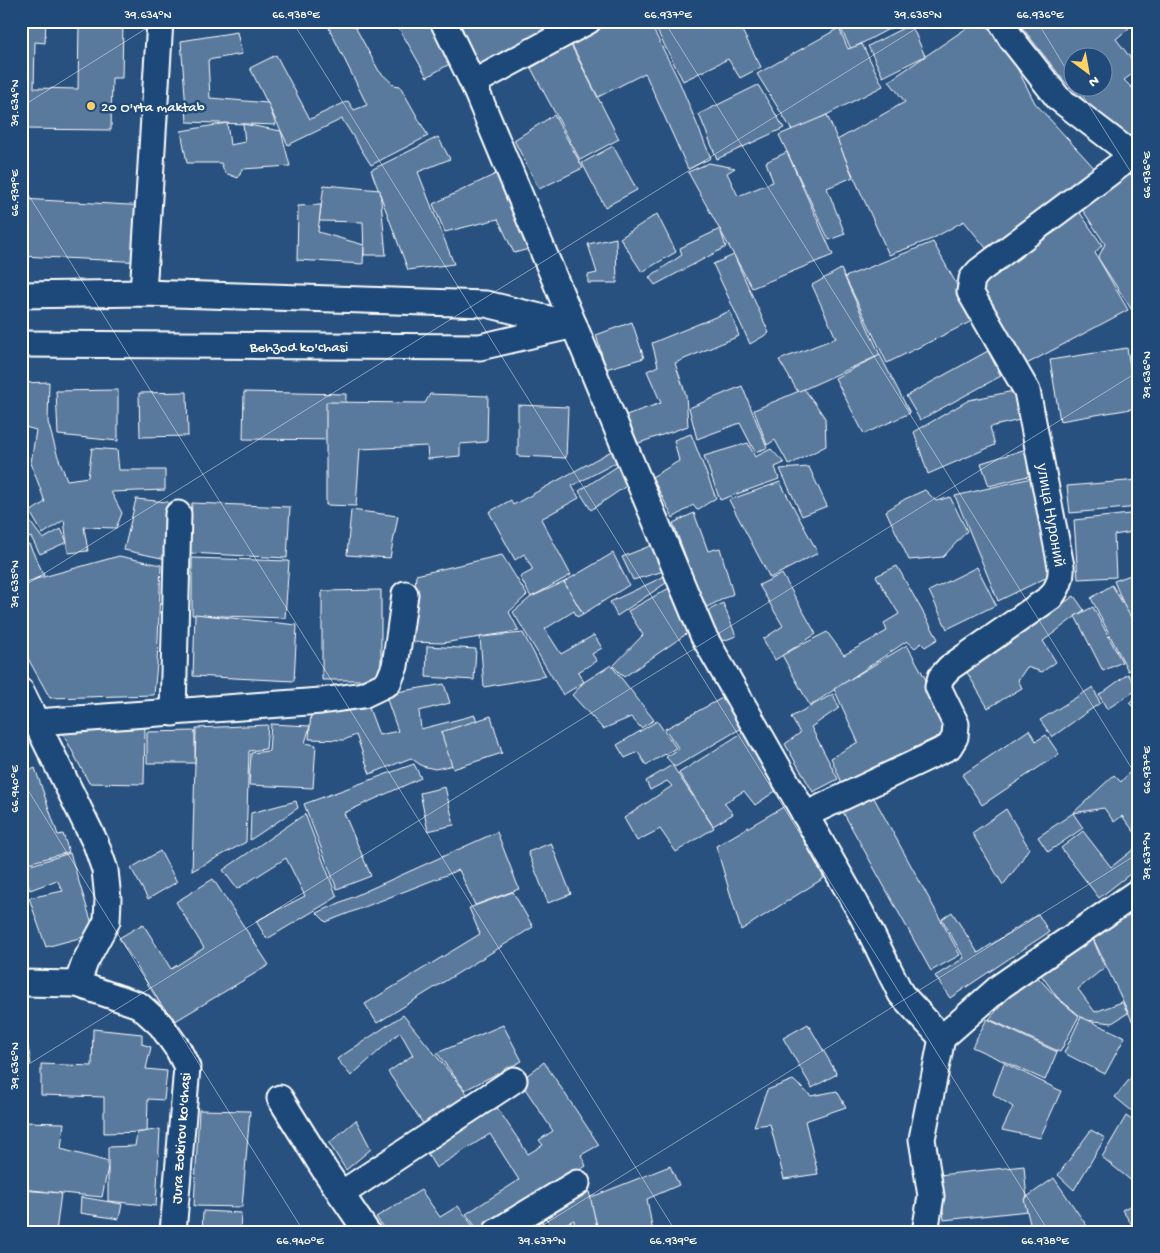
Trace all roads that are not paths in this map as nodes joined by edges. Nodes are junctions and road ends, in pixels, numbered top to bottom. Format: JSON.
{"nodes":[{"id":1,"x":160,"y":21,"type":"edge"},
{"id":2,"x":443,"y":21,"type":"edge"},
{"id":3,"x":588,"y":21,"type":"edge"},
{"id":4,"x":1001,"y":21,"type":"edge"},
{"id":5,"x":473,"y":83,"type":"junction"},
{"id":6,"x":1136,"y":158,"type":"edge"},
{"id":7,"x":143,"y":293,"type":"junction"},
{"id":8,"x":21,"y":295,"type":"edge"},
{"id":9,"x":574,"y":325,"type":"junction"},
{"id":10,"x":21,"y":344,"type":"edge"},
{"id":11,"x":178,"y":514,"type":"dead end"},
{"id":12,"x":405,"y":594,"type":"dead end"},
{"id":13,"x":22,"y":694,"type":"edge"},
{"id":14,"x":173,"y":712,"type":"junction"},
{"id":15,"x":37,"y":722,"type":"junction"},
{"id":16,"x":804,"y":815,"type":"junction"},
{"id":17,"x":1139,"y":891,"type":"edge"},
{"id":18,"x":21,"y":984,"type":"edge"},
{"id":19,"x":77,"y":984,"type":"junction"},
{"id":20,"x":942,"y":1038,"type":"junction"},
{"id":21,"x":514,"y":1080,"type":"dead end"},
{"id":22,"x":280,"y":1098,"type":"dead end"},
{"id":23,"x":577,"y":1183,"type":"dead end"},
{"id":24,"x":341,"y":1194,"type":"junction"},
{"id":25,"x":173,"y":1232,"type":"edge"},
{"id":26,"x":367,"y":1232,"type":"edge"},
{"id":27,"x":496,"y":1232,"type":"edge"},
{"id":28,"x":925,"y":1232,"type":"edge"}],
"edges":[{"from":1,"to":7,"type":"street"},
{"from":2,"to":5,"type":"street"},
{"from":3,"to":5,"type":"street"},
{"from":4,"to":6,"type":"street"},
{"from":5,"to":9,"type":"street"},
{"from":6,"to":16,"type":"street","name":"улица Нуроний"},
{"from":7,"to":8,"type":"street"},
{"from":7,"to":9,"type":"street"},
{"from":9,"to":10,"type":"street","name":"Behzod ko'chasi"},
{"from":9,"to":16,"type":"street"},
{"from":11,"to":14,"type":"street"},
{"from":12,"to":14,"type":"street"},
{"from":13,"to":15,"type":"street"},
{"from":14,"to":15,"type":"street"},
{"from":15,"to":19,"type":"street"},
{"from":16,"to":20,"type":"street"},
{"from":17,"to":20,"type":"street"},
{"from":18,"to":19,"type":"street","name":"Jura Zokirov ko'chasi"},
{"from":19,"to":25,"type":"street","name":"Jura Zokirov ko'chasi"},
{"from":20,"to":28,"type":"street"},
{"from":21,"to":24,"type":"street"},
{"from":22,"to":24,"type":"street"},
{"from":23,"to":27,"type":"street"},
{"from":24,"to":26,"type":"street"}]}
